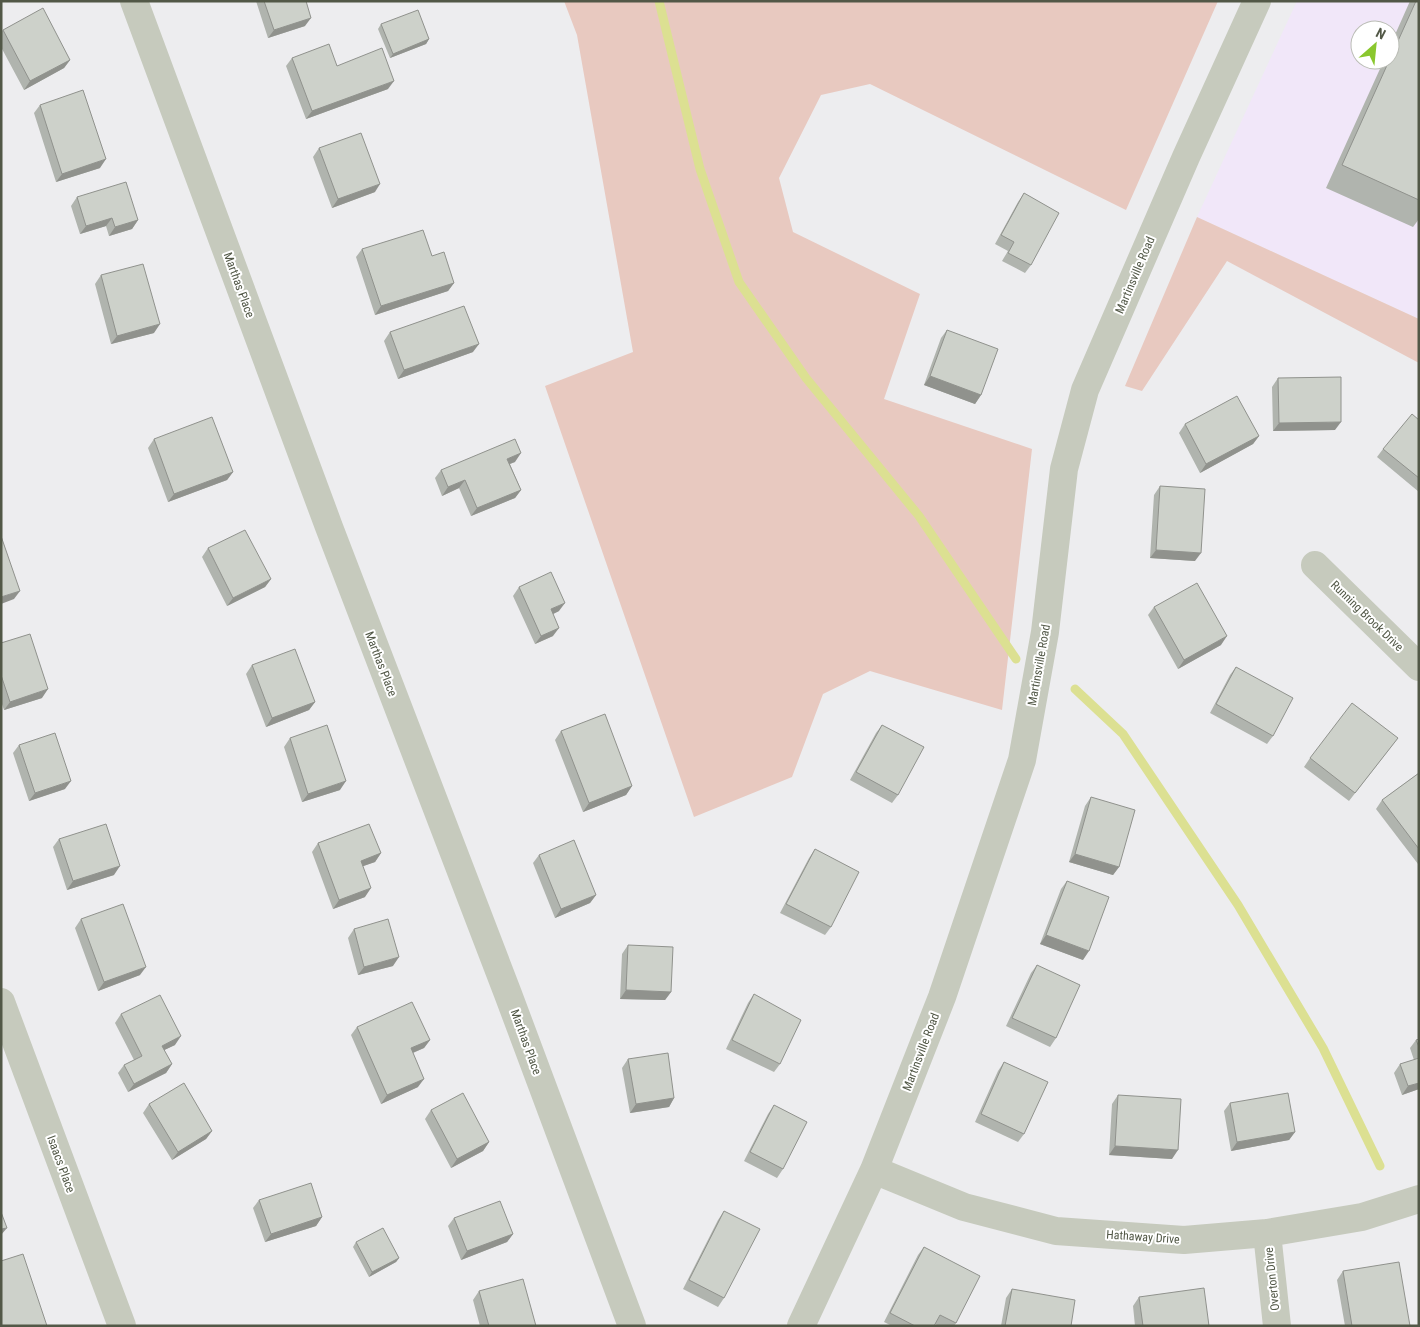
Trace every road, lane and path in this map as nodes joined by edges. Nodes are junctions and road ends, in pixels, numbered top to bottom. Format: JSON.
{"nodes":[{"id":1,"x":134,"y":1,"type":"edge"},
{"id":2,"x":1257,"y":1,"type":"edge"},
{"id":3,"x":1315,"y":565,"type":"dead end"},
{"id":4,"x":1419,"y":667,"type":"edge"},
{"id":5,"x":1,"y":1002,"type":"edge"},
{"id":6,"x":874,"y":1170,"type":"junction"},
{"id":7,"x":1419,"y":1199,"type":"edge"},
{"id":8,"x":1267,"y":1233,"type":"junction"},
{"id":9,"x":122,"y":1326,"type":"edge"},
{"id":10,"x":632,"y":1326,"type":"edge"},
{"id":11,"x":801,"y":1326,"type":"edge"},
{"id":12,"x":1277,"y":1326,"type":"edge"}],
"edges":[{"from":1,"to":10,"type":"street","name":"Marthas Place"},
{"from":2,"to":6,"type":"street","name":"Martinsville Road"},
{"from":3,"to":4,"type":"street","name":"Running Brook Drive"},
{"from":5,"to":9,"type":"street","name":"Isaacs Place"},
{"from":6,"to":8,"type":"street","name":"Hathaway Drive"},
{"from":6,"to":11,"type":"street","name":"Martinsville Road"},
{"from":7,"to":8,"type":"street","name":"Hathaway Drive"},
{"from":8,"to":12,"type":"street","name":"Overton Drive"}]}
